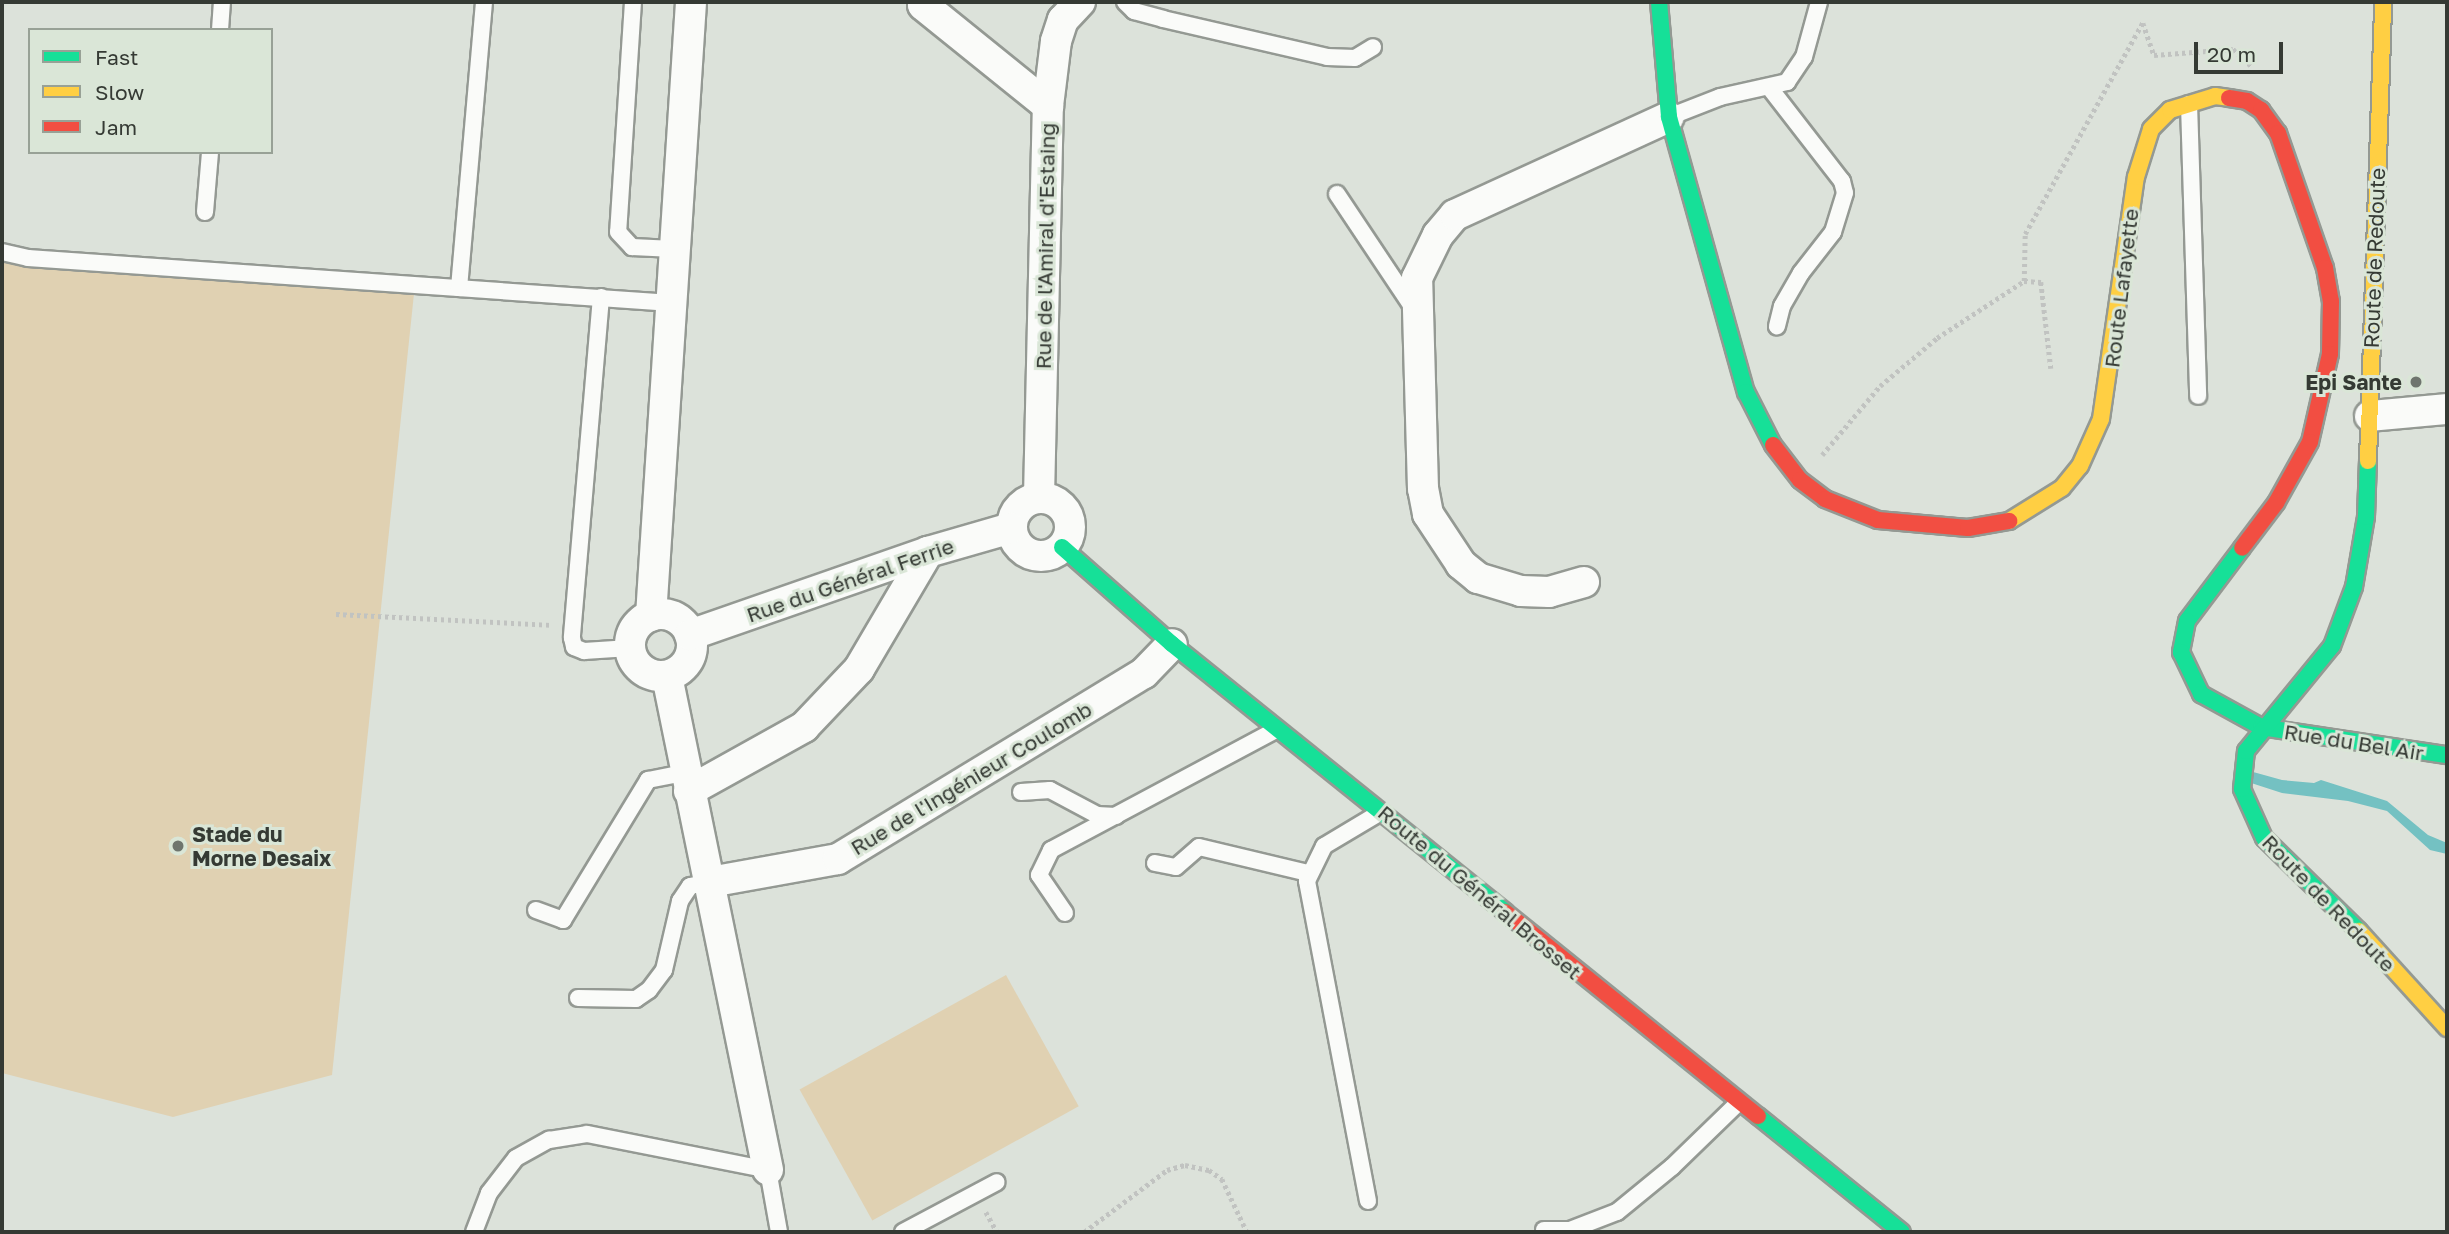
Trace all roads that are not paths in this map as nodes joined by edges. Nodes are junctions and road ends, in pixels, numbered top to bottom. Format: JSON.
{"nodes":[{"id":1,"x":222,"y":2,"type":"edge"},
{"id":2,"x":484,"y":2,"type":"edge"},
{"id":3,"x":633,"y":2,"type":"edge"},
{"id":4,"x":691,"y":2,"type":"edge"},
{"id":5,"x":926,"y":2,"type":"edge"},
{"id":6,"x":1080,"y":2,"type":"edge"},
{"id":7,"x":1125,"y":2,"type":"edge"},
{"id":8,"x":1659,"y":2,"type":"edge"},
{"id":9,"x":1819,"y":2,"type":"edge"},
{"id":10,"x":2383,"y":2,"type":"edge"},
{"id":11,"x":220,"y":28,"type":"edge"},
{"id":12,"x":1373,"y":47,"type":"dead end"},
{"id":13,"x":1769,"y":87,"type":"junction"},
{"id":14,"x":2189,"y":101,"type":"junction"},
{"id":15,"x":1048,"y":106,"type":"junction"},
{"id":16,"x":1669,"y":117,"type":"junction"},
{"id":17,"x":210,"y":154,"type":"edge"},
{"id":18,"x":1337,"y":194,"type":"dead end"},
{"id":19,"x":205,"y":212,"type":"dead end"},
{"id":20,"x":674,"y":248,"type":"junction"},
{"id":21,"x":2,"y":252,"type":"edge"},
{"id":22,"x":459,"y":288,"type":"junction"},
{"id":23,"x":601,"y":297,"type":"junction"},
{"id":24,"x":671,"y":303,"type":"junction"},
{"id":25,"x":1416,"y":313,"type":"junction"},
{"id":26,"x":1777,"y":326,"type":"dead end"},
{"id":27,"x":2198,"y":396,"type":"dead end"},
{"id":28,"x":2447,"y":410,"type":"edge"},
{"id":29,"x":2370,"y":416,"type":"junction"},
{"id":30,"x":1039,"y":498,"type":"junction"},
{"id":31,"x":1011,"y":528,"type":"junction"},
{"id":32,"x":1062,"y":547,"type":"junction"},
{"id":33,"x":928,"y":552,"type":"junction"},
{"id":34,"x":1584,"y":582,"type":"dead end"},
{"id":35,"x":651,"y":616,"type":"junction"},
{"id":36,"x":690,"y":635,"type":"junction"},
{"id":37,"x":1172,"y":644,"type":"junction"},
{"id":38,"x":630,"y":648,"type":"junction"},
{"id":39,"x":667,"y":676,"type":"junction"},
{"id":40,"x":2261,"y":727,"type":"junction"},
{"id":41,"x":1280,"y":728,"type":"junction"},
{"id":42,"x":2444,"y":751,"type":"edge"},
{"id":43,"x":686,"y":782,"type":"junction"},
{"id":44,"x":1021,"y":792,"type":"dead end"},
{"id":45,"x":1383,"y":811,"type":"junction"},
{"id":46,"x":1116,"y":816,"type":"junction"},
{"id":47,"x":1155,"y":863,"type":"dead end"},
{"id":48,"x":1308,"y":873,"type":"junction"},
{"id":49,"x":710,"y":882,"type":"junction"},
{"id":50,"x":536,"y":910,"type":"dead end"},
{"id":51,"x":1065,"y":913,"type":"dead end"},
{"id":52,"x":578,"y":998,"type":"dead end"},
{"id":53,"x":2445,"y":1022,"type":"edge"},
{"id":54,"x":1739,"y":1102,"type":"junction"},
{"id":55,"x":768,"y":1170,"type":"junction"},
{"id":56,"x":997,"y":1182,"type":"dead end"},
{"id":57,"x":1368,"y":1201,"type":"dead end"},
{"id":58,"x":1544,"y":1230,"type":"dead end"},
{"id":59,"x":474,"y":1232,"type":"edge"},
{"id":60,"x":779,"y":1232,"type":"edge"},
{"id":61,"x":903,"y":1232,"type":"edge"},
{"id":62,"x":1902,"y":1232,"type":"edge"}],
"edges":[{"from":1,"to":11,"type":"lane"},
{"from":2,"to":22,"type":"lane"},
{"from":3,"to":20,"type":"lane"},
{"from":4,"to":20,"type":"street"},
{"from":5,"to":15,"type":"street"},
{"from":6,"to":15,"type":"street","name":"Rue de l'Amiral d'Estaing"},
{"from":7,"to":12,"type":"lane"},
{"from":8,"to":16,"type":"street","name":"Route Lafayette"},
{"from":9,"to":13,"type":"lane"},
{"from":10,"to":29,"type":"street","name":"Route de Redoute"},
{"from":13,"to":16,"type":"lane"},
{"from":13,"to":26,"type":"lane"},
{"from":14,"to":16,"type":"street","name":"Route Lafayette"},
{"from":14,"to":27,"type":"lane"},
{"from":14,"to":40,"type":"street","name":"Route Lafayette"},
{"from":15,"to":30,"type":"street","name":"Rue de l'Amiral d'Estaing"},
{"from":16,"to":25,"type":"street"},
{"from":17,"to":19,"type":"lane"},
{"from":18,"to":25,"type":"lane"},
{"from":20,"to":24,"type":"street"},
{"from":21,"to":22,"type":"lane"},
{"from":22,"to":23,"type":"lane"},
{"from":23,"to":24,"type":"lane"},
{"from":23,"to":38,"type":"lane"},
{"from":24,"to":35,"type":"street"},
{"from":25,"to":34,"type":"street"},
{"from":28,"to":29,"type":"street"},
{"from":29,"to":40,"type":"street","name":"Route de Redoute"},
{"from":30,"to":31,"type":"street"},
{"from":30,"to":32,"type":"street"},
{"from":31,"to":32,"type":"street"},
{"from":31,"to":33,"type":"street","name":"Rue du Général Ferrie"},
{"from":32,"to":37,"type":"street","name":"Route du Général Brosset"},
{"from":33,"to":36,"type":"street","name":"Rue du Général Ferrie"},
{"from":33,"to":43,"type":"street"},
{"from":35,"to":36,"type":"street"},
{"from":35,"to":38,"type":"street"},
{"from":36,"to":39,"type":"street"},
{"from":37,"to":41,"type":"street","name":"Route du Général Brosset"},
{"from":37,"to":49,"type":"street","name":"Rue de l'Ingénieur Coulomb"},
{"from":38,"to":39,"type":"street"},
{"from":39,"to":43,"type":"street"},
{"from":40,"to":42,"type":"street","name":"Rue du Bel Air"},
{"from":40,"to":53,"type":"street","name":"Route de Redoute"},
{"from":41,"to":45,"type":"street","name":"Route du Général Brosset"},
{"from":41,"to":46,"type":"lane"},
{"from":43,"to":49,"type":"street"},
{"from":43,"to":50,"type":"lane"},
{"from":44,"to":46,"type":"lane"},
{"from":45,"to":48,"type":"lane"},
{"from":45,"to":54,"type":"street","name":"Route du Général Brosset"},
{"from":46,"to":51,"type":"lane"},
{"from":47,"to":48,"type":"lane"},
{"from":48,"to":57,"type":"lane"},
{"from":49,"to":52,"type":"lane"},
{"from":49,"to":55,"type":"street"},
{"from":54,"to":58,"type":"lane"},
{"from":54,"to":62,"type":"street","name":"Route du Général Brosset"},
{"from":55,"to":59,"type":"lane"},
{"from":55,"to":60,"type":"lane"},
{"from":56,"to":61,"type":"lane"}]}
